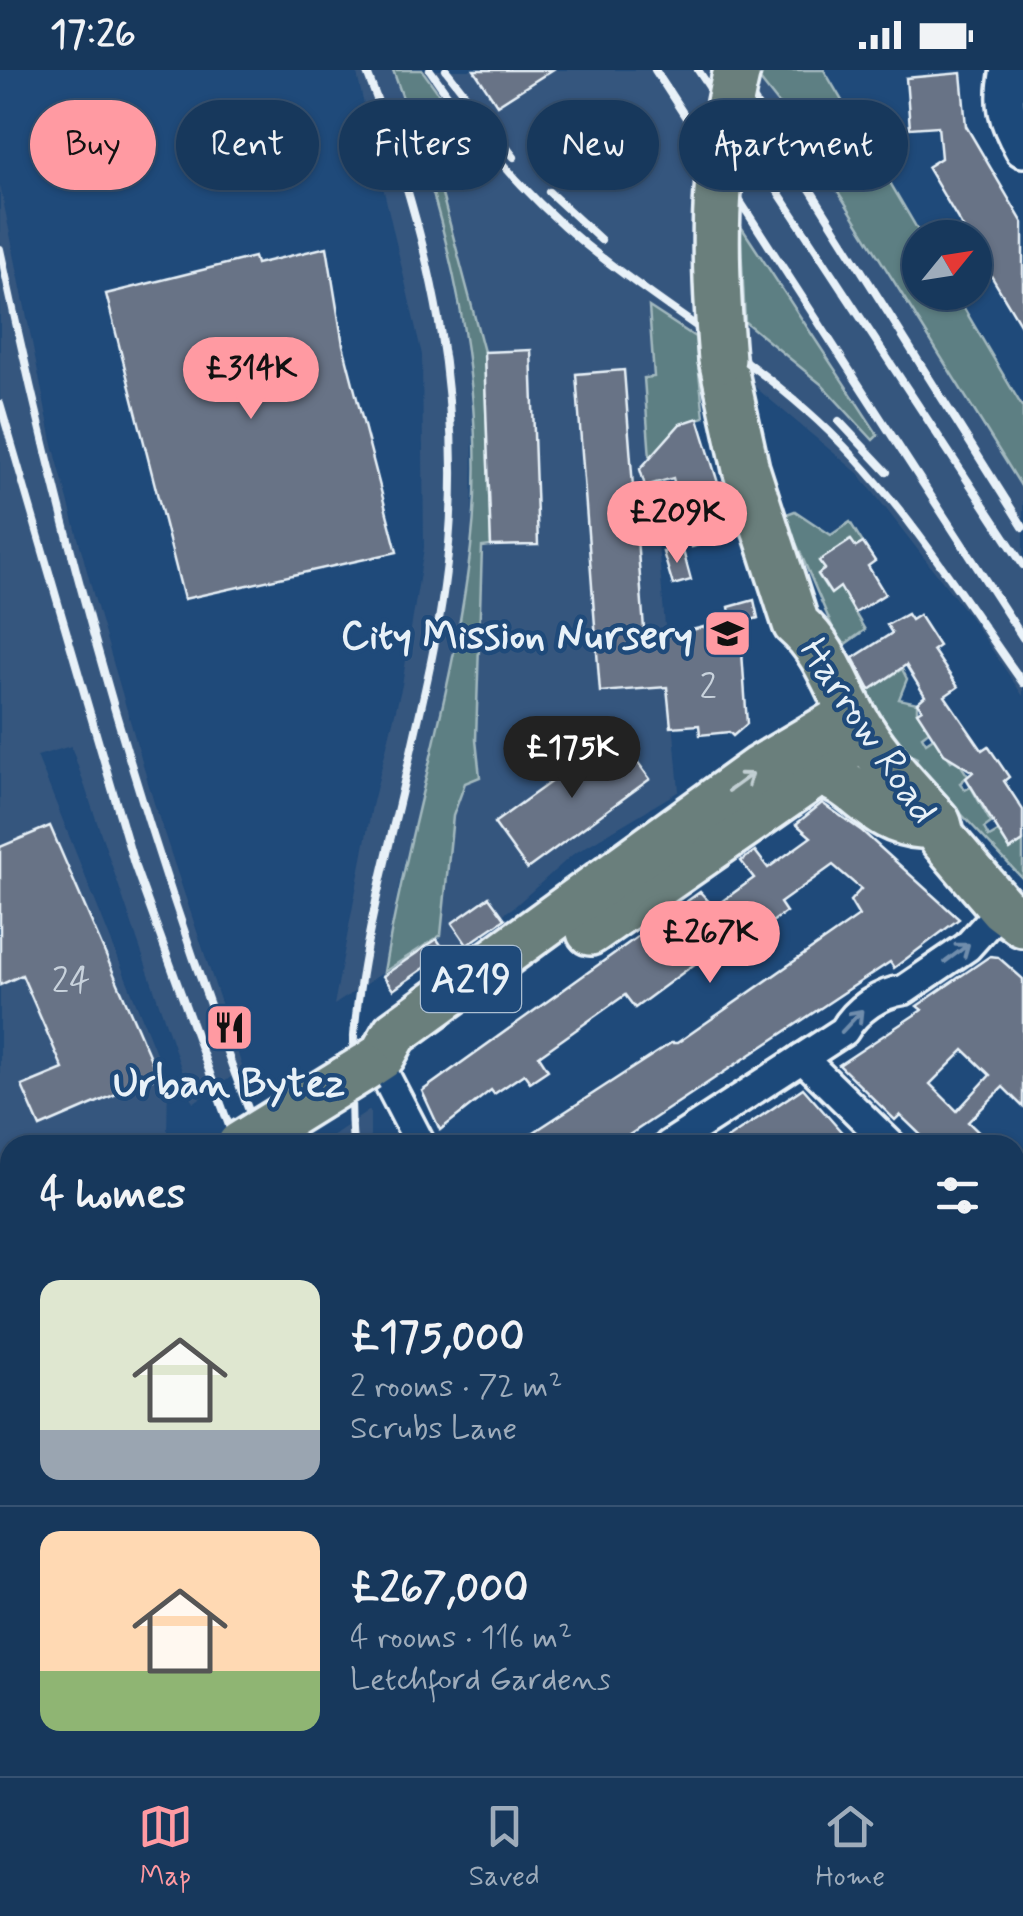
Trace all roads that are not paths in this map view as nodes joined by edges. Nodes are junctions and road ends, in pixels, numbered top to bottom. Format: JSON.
{"nodes":[{"id":1,"x":737,"y":70,"type":"edge"},
{"id":2,"x":1009,"y":70,"type":"edge"},
{"id":3,"x":1023,"y":149,"type":"edge"},
{"id":4,"x":840,"y":738,"type":"junction"},
{"id":5,"x":932,"y":831,"type":"junction"},
{"id":6,"x":1013,"y":916,"type":"edge"},
{"id":7,"x":802,"y":1058,"type":"junction"},
{"id":8,"x":375,"y":1060,"type":"junction"},
{"id":9,"x":256,"y":1135,"type":"edge"},
{"id":10,"x":416,"y":1135,"type":"edge"},
{"id":11,"x":684,"y":1135,"type":"edge"},
{"id":12,"x":881,"y":1135,"type":"edge"}],
"edges":[{"from":1,"to":4,"type":"main road","name":"Harrow Road","bridge":true},
{"from":2,"to":3,"type":"street"},
{"from":4,"to":5,"type":"main road","name":"Harrow Road"},
{"from":4,"to":5,"type":"main road"},
{"from":4,"to":8,"type":"main road","number":"A219"},
{"from":5,"to":6,"type":"main road","name":"Harrow Road"},
{"from":7,"to":6,"type":"street","one_way":true},
{"from":7,"to":11,"type":"street"},
{"from":7,"to":12,"type":"street"},
{"from":8,"to":9,"type":"main road","number":"A219","bridge":true},
{"from":8,"to":10,"type":"street"}]}
